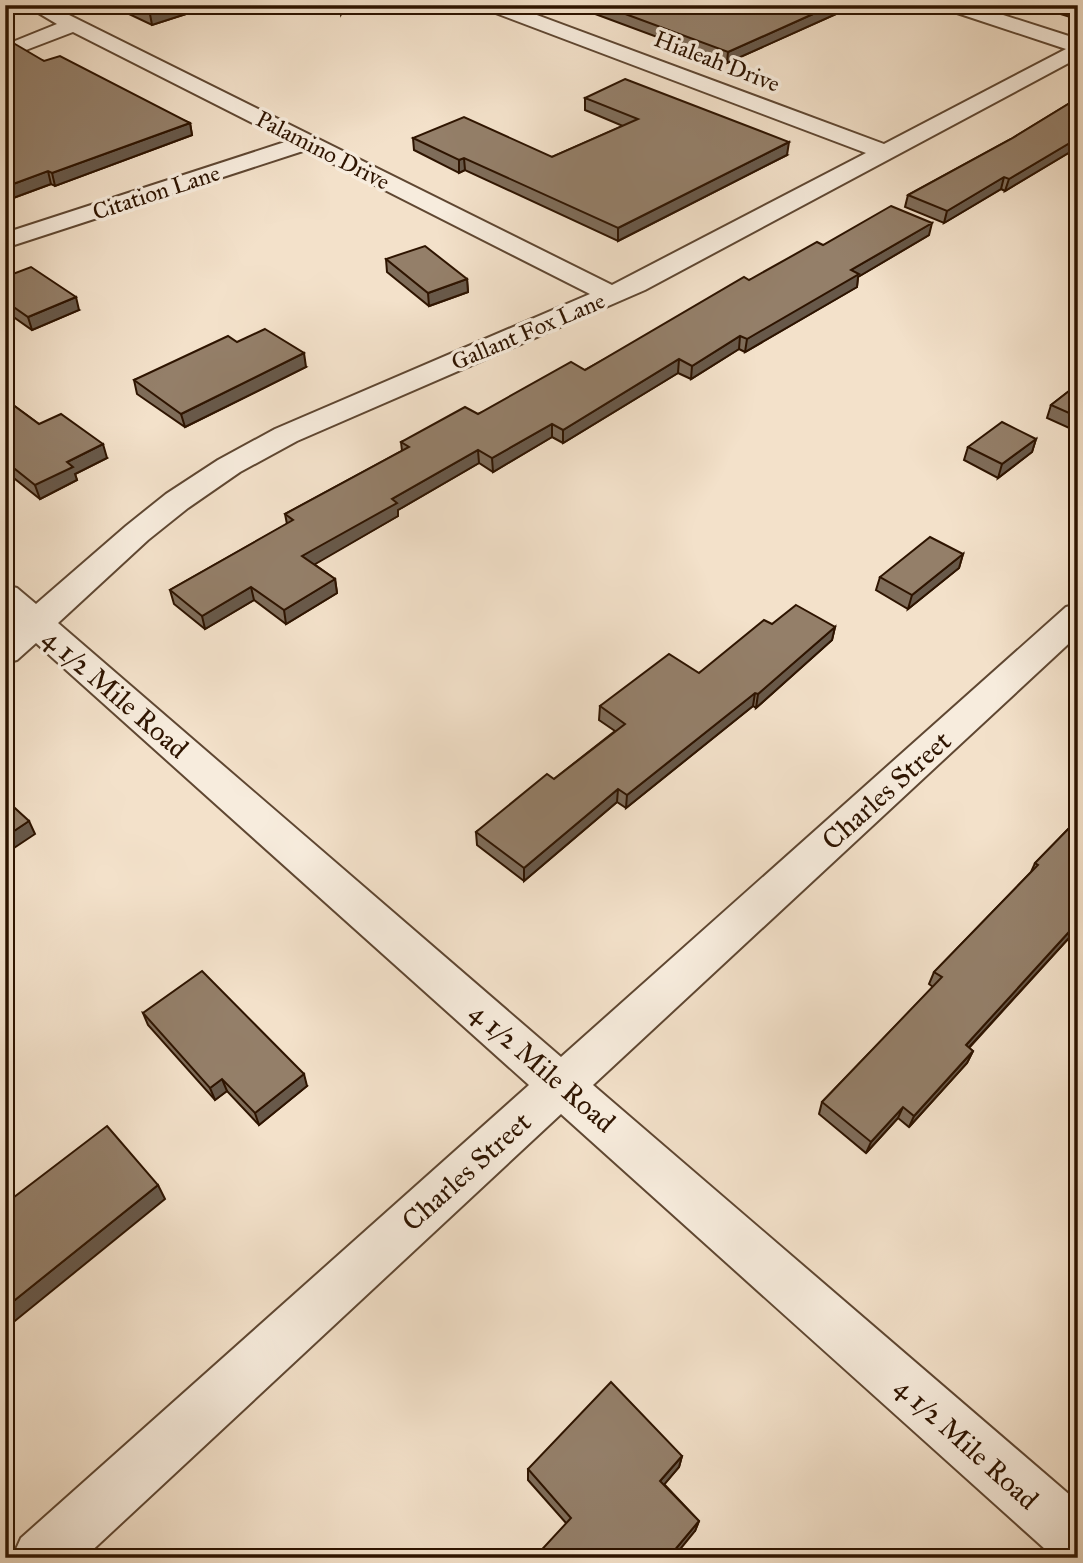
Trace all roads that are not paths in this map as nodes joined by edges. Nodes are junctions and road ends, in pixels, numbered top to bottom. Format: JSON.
{"nodes":[{"id":1,"x":34,"y":5,"type":"edge"},
{"id":2,"x":492,"y":5,"type":"edge"},
{"id":3,"x":952,"y":5,"type":"edge"},
{"id":4,"x":73,"y":24,"type":"junction"},
{"id":5,"x":1078,"y":48,"type":"edge"},
{"id":6,"x":5,"y":52,"type":"edge"},
{"id":7,"x":307,"y":142,"type":"junction"},
{"id":8,"x":884,"y":152,"type":"junction"},
{"id":9,"x":5,"y":241,"type":"edge"},
{"id":10,"x":612,"y":295,"type":"junction"},
{"id":11,"x":1078,"y":615,"type":"edge"},
{"id":12,"x":16,"y":623,"type":"edge"},
{"id":13,"x":562,"y":1084,"type":"junction"},
{"id":14,"x":1078,"y":1540,"type":"edge"},
{"id":15,"x":41,"y":1558,"type":"edge"}],
"edges":[{"from":1,"to":4,"type":"street","name":"Palamino Drive"},
{"from":2,"to":8,"type":"street","name":"Hialeah Drive"},
{"from":3,"to":5,"type":"street"},
{"from":4,"to":6,"type":"street"},
{"from":4,"to":7,"type":"street","name":"Palamino Drive"},
{"from":5,"to":8,"type":"street","name":"Gallant Fox Lane"},
{"from":7,"to":9,"type":"street","name":"Citation Lane"},
{"from":7,"to":10,"type":"street","name":"Palamino Drive"},
{"from":8,"to":10,"type":"street","name":"Gallant Fox Lane"},
{"from":10,"to":12,"type":"street","name":"Gallant Fox Lane"},
{"from":11,"to":13,"type":"street","name":"Charles Street"},
{"from":12,"to":13,"type":"street","name":"4 1/2 Mile Road"},
{"from":13,"to":14,"type":"street","name":"4 1/2 Mile Road"},
{"from":13,"to":15,"type":"street","name":"Charles Street"}]}
